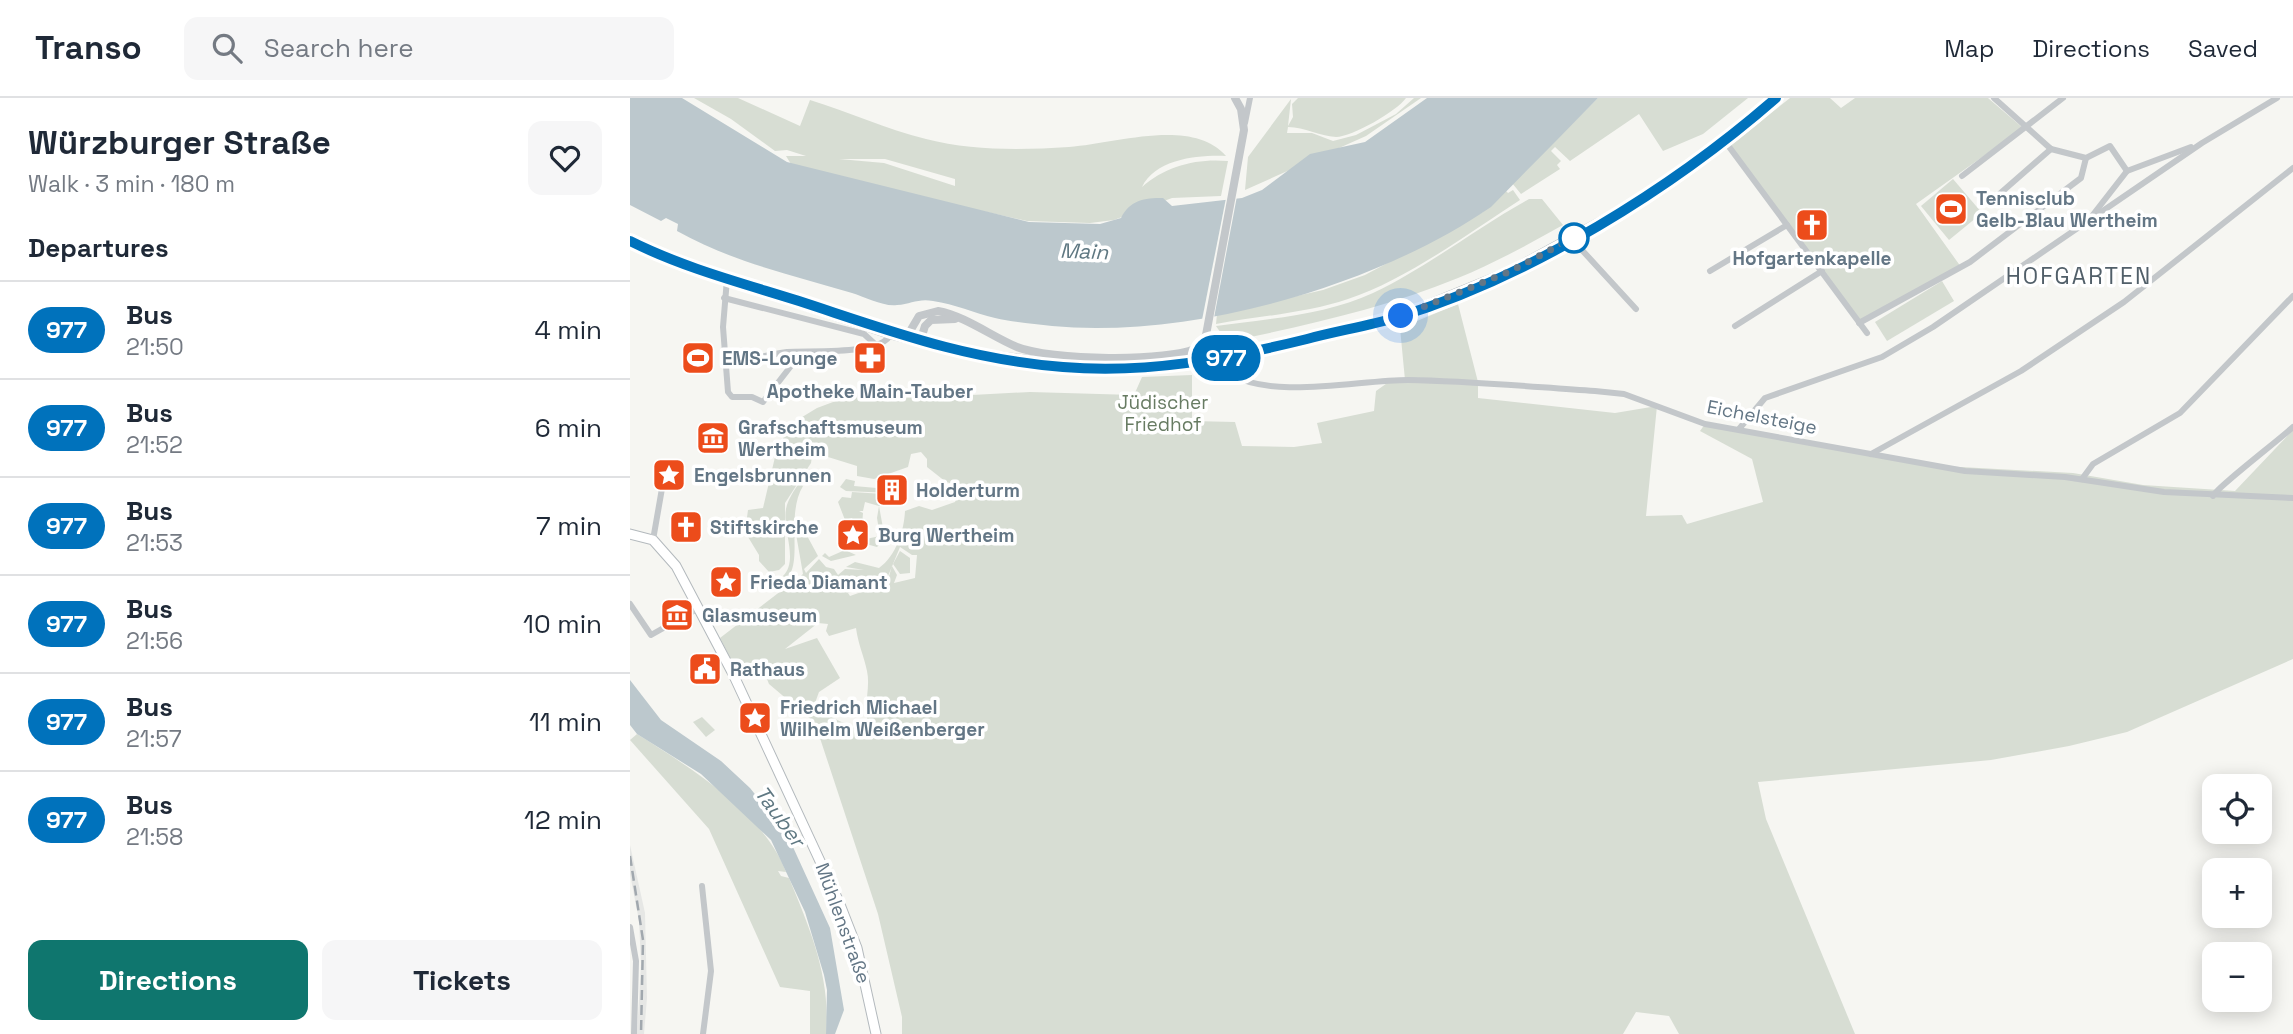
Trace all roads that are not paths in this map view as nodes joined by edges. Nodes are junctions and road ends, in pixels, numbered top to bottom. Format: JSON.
{"nodes":[{"id":1,"x":1235,"y":98,"type":"edge"},
{"id":2,"x":1251,"y":98,"type":"edge"},
{"id":3,"x":1776,"y":98,"type":"edge"},
{"id":4,"x":1994,"y":98,"type":"edge"},
{"id":5,"x":2063,"y":98,"type":"edge"},
{"id":6,"x":2277,"y":98,"type":"edge"},
{"id":7,"x":1244,"y":127,"type":"junction"},
{"id":8,"x":2027,"y":127,"type":"junction"},
{"id":9,"x":1724,"y":140,"type":"junction"},
{"id":10,"x":2202,"y":143,"type":"junction"},
{"id":11,"x":2052,"y":149,"type":"junction"},
{"id":12,"x":2085,"y":158,"type":"junction"},
{"id":13,"x":2293,"y":168,"type":"edge"},
{"id":14,"x":2127,"y":171,"type":"junction"},
{"id":15,"x":1962,"y":176,"type":"dead end"},
{"id":16,"x":1988,"y":204,"type":"dead end"},
{"id":17,"x":2086,"y":223,"type":"junction"},
{"id":18,"x":1787,"y":225,"type":"junction"},
{"id":19,"x":1576,"y":236,"type":"junction"},
{"id":20,"x":630,"y":242,"type":"edge"},
{"id":21,"x":1710,"y":271,"type":"dead end"},
{"id":22,"x":1822,"y":271,"type":"junction"},
{"id":23,"x":727,"y":279,"type":"junction"},
{"id":24,"x":2293,"y":296,"type":"edge"},
{"id":25,"x":724,"y":298,"type":"junction"},
{"id":26,"x":1636,"y":309,"type":"dead end"},
{"id":27,"x":958,"y":319,"type":"junction"},
{"id":28,"x":1859,"y":323,"type":"junction"},
{"id":29,"x":1735,"y":326,"type":"dead end"},
{"id":30,"x":1867,"y":333,"type":"dead end"},
{"id":31,"x":891,"y":334,"type":"junction"},
{"id":32,"x":906,"y":338,"type":"junction"},
{"id":33,"x":1207,"y":340,"type":"junction"},
{"id":34,"x":920,"y":342,"type":"junction"},
{"id":35,"x":876,"y":345,"type":"junction"},
{"id":36,"x":801,"y":354,"type":"junction"},
{"id":37,"x":728,"y":364,"type":"junction"},
{"id":38,"x":2293,"y":427,"type":"edge"},
{"id":39,"x":1739,"y":429,"type":"junction"},
{"id":40,"x":1871,"y":454,"type":"junction"},
{"id":41,"x":664,"y":477,"type":"dead end"},
{"id":42,"x":2081,"y":479,"type":"junction"},
{"id":43,"x":2213,"y":495,"type":"junction"},
{"id":44,"x":2293,"y":498,"type":"edge"},
{"id":45,"x":630,"y":534,"type":"edge"},
{"id":46,"x":653,"y":540,"type":"junction"},
{"id":47,"x":630,"y":604,"type":"edge"},
{"id":48,"x":699,"y":608,"type":"junction"},
{"id":49,"x":702,"y":886,"type":"dead end"},
{"id":50,"x":630,"y":926,"type":"edge"},
{"id":51,"x":630,"y":998,"type":"edge"},
{"id":52,"x":633,"y":1009,"type":"junction"},
{"id":53,"x":634,"y":1034,"type":"edge"},
{"id":54,"x":703,"y":1034,"type":"edge"},
{"id":55,"x":876,"y":1034,"type":"edge"}],
"edges":[{"from":1,"to":7,"type":"street"},
{"from":2,"to":7,"type":"street"},
{"from":3,"to":9,"type":"main road"},
{"from":4,"to":8,"type":"street"},
{"from":5,"to":8,"type":"street"},
{"from":6,"to":10,"type":"street"},
{"from":7,"to":33,"type":"street"},
{"from":8,"to":11,"type":"street"},
{"from":8,"to":15,"type":"street"},
{"from":9,"to":18,"type":"street"},
{"from":9,"to":19,"type":"main road"},
{"from":10,"to":14,"type":"street"},
{"from":10,"to":17,"type":"street"},
{"from":11,"to":12,"type":"street"},
{"from":11,"to":16,"type":"street"},
{"from":12,"to":14,"type":"street"},
{"from":12,"to":28,"type":"street"},
{"from":13,"to":40,"type":"street"},
{"from":14,"to":17,"type":"street"},
{"from":17,"to":39,"type":"street"},
{"from":18,"to":21,"type":"street"},
{"from":18,"to":22,"type":"street"},
{"from":19,"to":26,"type":"street"},
{"from":19,"to":34,"type":"main road"},
{"from":20,"to":23,"type":"main road"},
{"from":22,"to":28,"type":"street"},
{"from":22,"to":29,"type":"street"},
{"from":23,"to":25,"type":"street"},
{"from":23,"to":31,"type":"main road"},
{"from":24,"to":42,"type":"street"},
{"from":25,"to":35,"type":"street"},
{"from":25,"to":37,"type":"street"},
{"from":27,"to":32,"type":"street"},
{"from":27,"to":33,"type":"street"},
{"from":27,"to":34,"type":"street"},
{"from":28,"to":30,"type":"street"},
{"from":31,"to":32,"type":"main road"},
{"from":31,"to":35,"type":"street"},
{"from":32,"to":34,"type":"main road"},
{"from":33,"to":39,"type":"street","name":"Eichelsteige","bridge":true},
{"from":35,"to":36,"type":"street"},
{"from":36,"to":37,"type":"street"},
{"from":36,"to":37,"type":"street"},
{"from":38,"to":43,"type":"street"},
{"from":39,"to":40,"type":"street","name":"Eichelsteige"},
{"from":40,"to":42,"type":"street","name":"Eichelsteige"},
{"from":41,"to":46,"type":"street"},
{"from":42,"to":43,"type":"street","name":"Eichelsteige"},
{"from":43,"to":44,"type":"street","name":"Eichelsteige"},
{"from":45,"to":46,"type":"main road"},
{"from":46,"to":48,"type":"main road","name":"Mühlenstraße"},
{"from":47,"to":48,"type":"street"},
{"from":48,"to":55,"type":"main road","name":"Mühlenstraße"},
{"from":49,"to":54,"type":"street"},
{"from":50,"to":52,"type":"street"},
{"from":51,"to":52,"type":"street"},
{"from":52,"to":53,"type":"street"}]}
